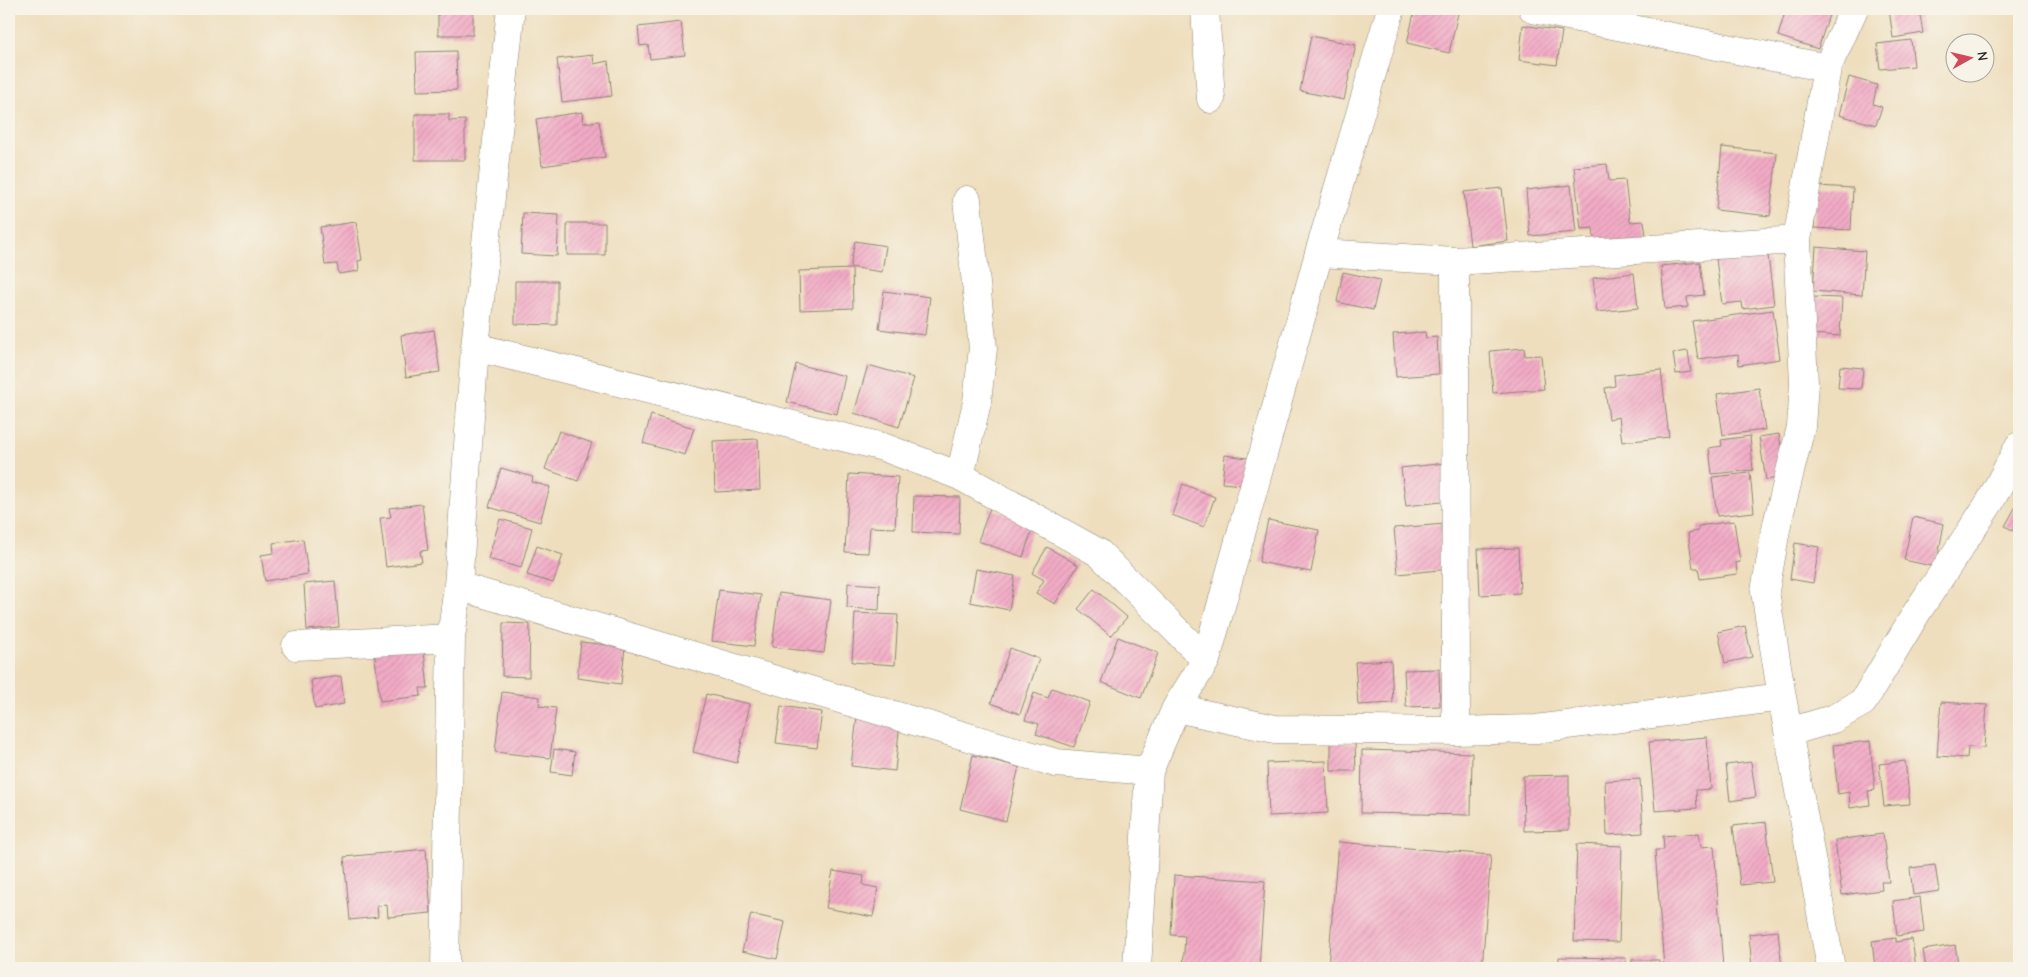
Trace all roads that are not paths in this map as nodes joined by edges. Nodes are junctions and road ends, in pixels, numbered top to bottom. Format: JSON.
{"nodes":[{"id":1,"x":511,"y":9,"type":"edge"},
{"id":2,"x":1205,"y":9,"type":"edge"},
{"id":3,"x":1391,"y":9,"type":"edge"},
{"id":4,"x":1533,"y":9,"type":"edge"},
{"id":5,"x":1854,"y":9,"type":"edge"},
{"id":6,"x":1827,"y":68,"type":"junction"},
{"id":7,"x":1211,"y":99,"type":"dead end"},
{"id":8,"x":966,"y":200,"type":"dead end"},
{"id":9,"x":1797,"y":240,"type":"junction"},
{"id":10,"x":1319,"y":253,"type":"junction"},
{"id":11,"x":1455,"y":261,"type":"junction"},
{"id":12,"x":475,"y":347,"type":"junction"},
{"id":13,"x":2019,"y":446,"type":"edge"},
{"id":14,"x":960,"y":476,"type":"junction"},
{"id":15,"x":458,"y":586,"type":"junction"},
{"id":16,"x":451,"y":638,"type":"junction"},
{"id":17,"x":296,"y":646,"type":"dead end"},
{"id":18,"x":1206,"y":660,"type":"junction"},
{"id":19,"x":1782,"y":697,"type":"junction"},
{"id":20,"x":1176,"y":708,"type":"junction"},
{"id":21,"x":1456,"y":731,"type":"junction"},
{"id":22,"x":1789,"y":732,"type":"junction"},
{"id":23,"x":1148,"y":771,"type":"junction"},
{"id":24,"x":445,"y":968,"type":"edge"},
{"id":25,"x":1136,"y":968,"type":"edge"},
{"id":26,"x":1831,"y":968,"type":"edge"}],
"edges":[{"from":1,"to":12,"type":"street"},
{"from":2,"to":7,"type":"street"},
{"from":3,"to":10,"type":"street"},
{"from":4,"to":6,"type":"street"},
{"from":5,"to":6,"type":"street"},
{"from":6,"to":9,"type":"street"},
{"from":8,"to":14,"type":"street"},
{"from":9,"to":11,"type":"street"},
{"from":9,"to":19,"type":"street"},
{"from":10,"to":11,"type":"street"},
{"from":10,"to":18,"type":"street"},
{"from":11,"to":21,"type":"street"},
{"from":12,"to":14,"type":"street"},
{"from":12,"to":15,"type":"street"},
{"from":13,"to":22,"type":"street"},
{"from":14,"to":18,"type":"street"},
{"from":15,"to":16,"type":"street"},
{"from":15,"to":23,"type":"street"},
{"from":16,"to":17,"type":"street"},
{"from":16,"to":24,"type":"street"},
{"from":18,"to":20,"type":"street"},
{"from":19,"to":21,"type":"street"},
{"from":19,"to":22,"type":"street"},
{"from":20,"to":21,"type":"street"},
{"from":20,"to":23,"type":"street"},
{"from":22,"to":26,"type":"street"},
{"from":23,"to":25,"type":"street"}]}
